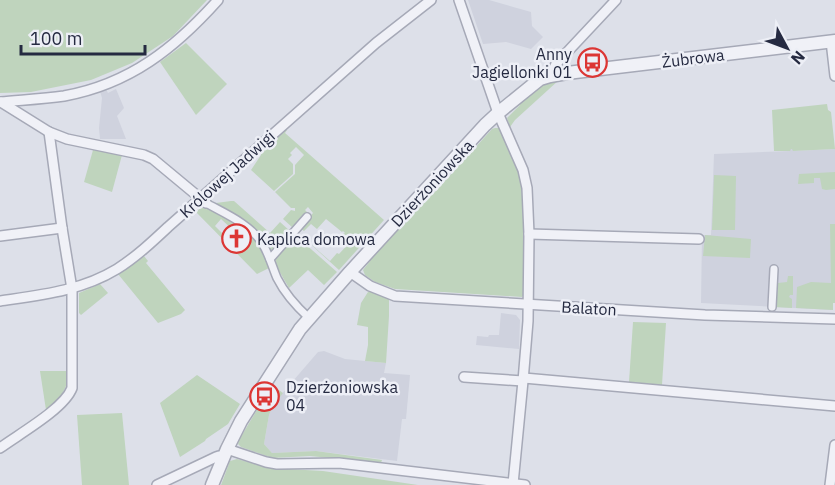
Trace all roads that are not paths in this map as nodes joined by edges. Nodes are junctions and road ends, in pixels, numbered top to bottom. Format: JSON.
{"nodes":[{"id":1,"x":218,"y":0,"type":"edge"},
{"id":2,"x":430,"y":0,"type":"edge"},
{"id":3,"x":459,"y":0,"type":"edge"},
{"id":4,"x":616,"y":0,"type":"edge"},
{"id":5,"x":833,"y":41,"type":"edge"},
{"id":6,"x":550,"y":76,"type":"junction"},
{"id":7,"x":835,"y":76,"type":"edge"},
{"id":8,"x":0,"y":102,"type":"edge"},
{"id":9,"x":498,"y":113,"type":"junction"},
{"id":10,"x":49,"y":132,"type":"junction"},
{"id":11,"x":200,"y":198,"type":"junction"},
{"id":12,"x":307,"y":217,"type":"dead end"},
{"id":13,"x":62,"y":228,"type":"junction"},
{"id":14,"x":529,"y":234,"type":"junction"},
{"id":15,"x":0,"y":236,"type":"edge"},
{"id":16,"x":699,"y":238,"type":"dead end"},
{"id":17,"x":270,"y":259,"type":"junction"},
{"id":18,"x":774,"y":269,"type":"dead end"},
{"id":19,"x":350,"y":272,"type":"junction"},
{"id":20,"x":72,"y":289,"type":"junction"},
{"id":21,"x":0,"y":301,"type":"edge"},
{"id":22,"x":527,"y":304,"type":"junction"},
{"id":23,"x":772,"y":307,"type":"dead end"},
{"id":24,"x":309,"y":318,"type":"junction"},
{"id":25,"x":835,"y":319,"type":"edge"},
{"id":26,"x":464,"y":377,"type":"dead end"},
{"id":27,"x":524,"y":380,"type":"junction"},
{"id":28,"x":835,"y":406,"type":"edge"},
{"id":29,"x":835,"y":445,"type":"edge"},
{"id":30,"x":0,"y":448,"type":"edge"},
{"id":31,"x":225,"y":453,"type":"junction"},
{"id":32,"x":513,"y":484,"type":"edge"},
{"id":33,"x":158,"y":485,"type":"edge"},
{"id":34,"x":212,"y":485,"type":"edge"},
{"id":35,"x":525,"y":485,"type":"edge"},
{"id":36,"x":830,"y":485,"type":"edge"}],
"edges":[{"from":1,"to":8,"type":"street"},
{"from":2,"to":11,"type":"street","name":"Królowej Jadwigi"},
{"from":3,"to":9,"type":"street"},
{"from":4,"to":6,"type":"street"},
{"from":5,"to":6,"type":"street","name":"Żubrowa"},
{"from":5,"to":7,"type":"street"},
{"from":6,"to":9,"type":"street","name":"Dzierżoniowska"},
{"from":8,"to":10,"type":"street"},
{"from":9,"to":14,"type":"street"},
{"from":9,"to":19,"type":"street","name":"Dzierżoniowska"},
{"from":10,"to":11,"type":"street"},
{"from":10,"to":13,"type":"street"},
{"from":11,"to":17,"type":"street"},
{"from":11,"to":20,"type":"street","name":"Królowej Jadwigi"},
{"from":12,"to":17,"type":"street"},
{"from":13,"to":15,"type":"street"},
{"from":13,"to":20,"type":"street"},
{"from":14,"to":16,"type":"street"},
{"from":14,"to":22,"type":"street"},
{"from":17,"to":24,"type":"street"},
{"from":18,"to":23,"type":"street"},
{"from":19,"to":22,"type":"street","name":"Balaton"},
{"from":19,"to":24,"type":"street","name":"Dzierżoniowska"},
{"from":20,"to":21,"type":"street","name":"Królowej Jadwigi"},
{"from":20,"to":30,"type":"street"},
{"from":22,"to":25,"type":"street","name":"Balaton"},
{"from":22,"to":27,"type":"street"},
{"from":24,"to":31,"type":"street","name":"Dzierżoniowska"},
{"from":26,"to":27,"type":"street"},
{"from":27,"to":28,"type":"street"},
{"from":27,"to":32,"type":"street"},
{"from":29,"to":36,"type":"street"},
{"from":31,"to":32,"type":"street"},
{"from":31,"to":33,"type":"street"},
{"from":31,"to":34,"type":"street","name":"Dzierżoniowska"},
{"from":32,"to":35,"type":"street"}]}
